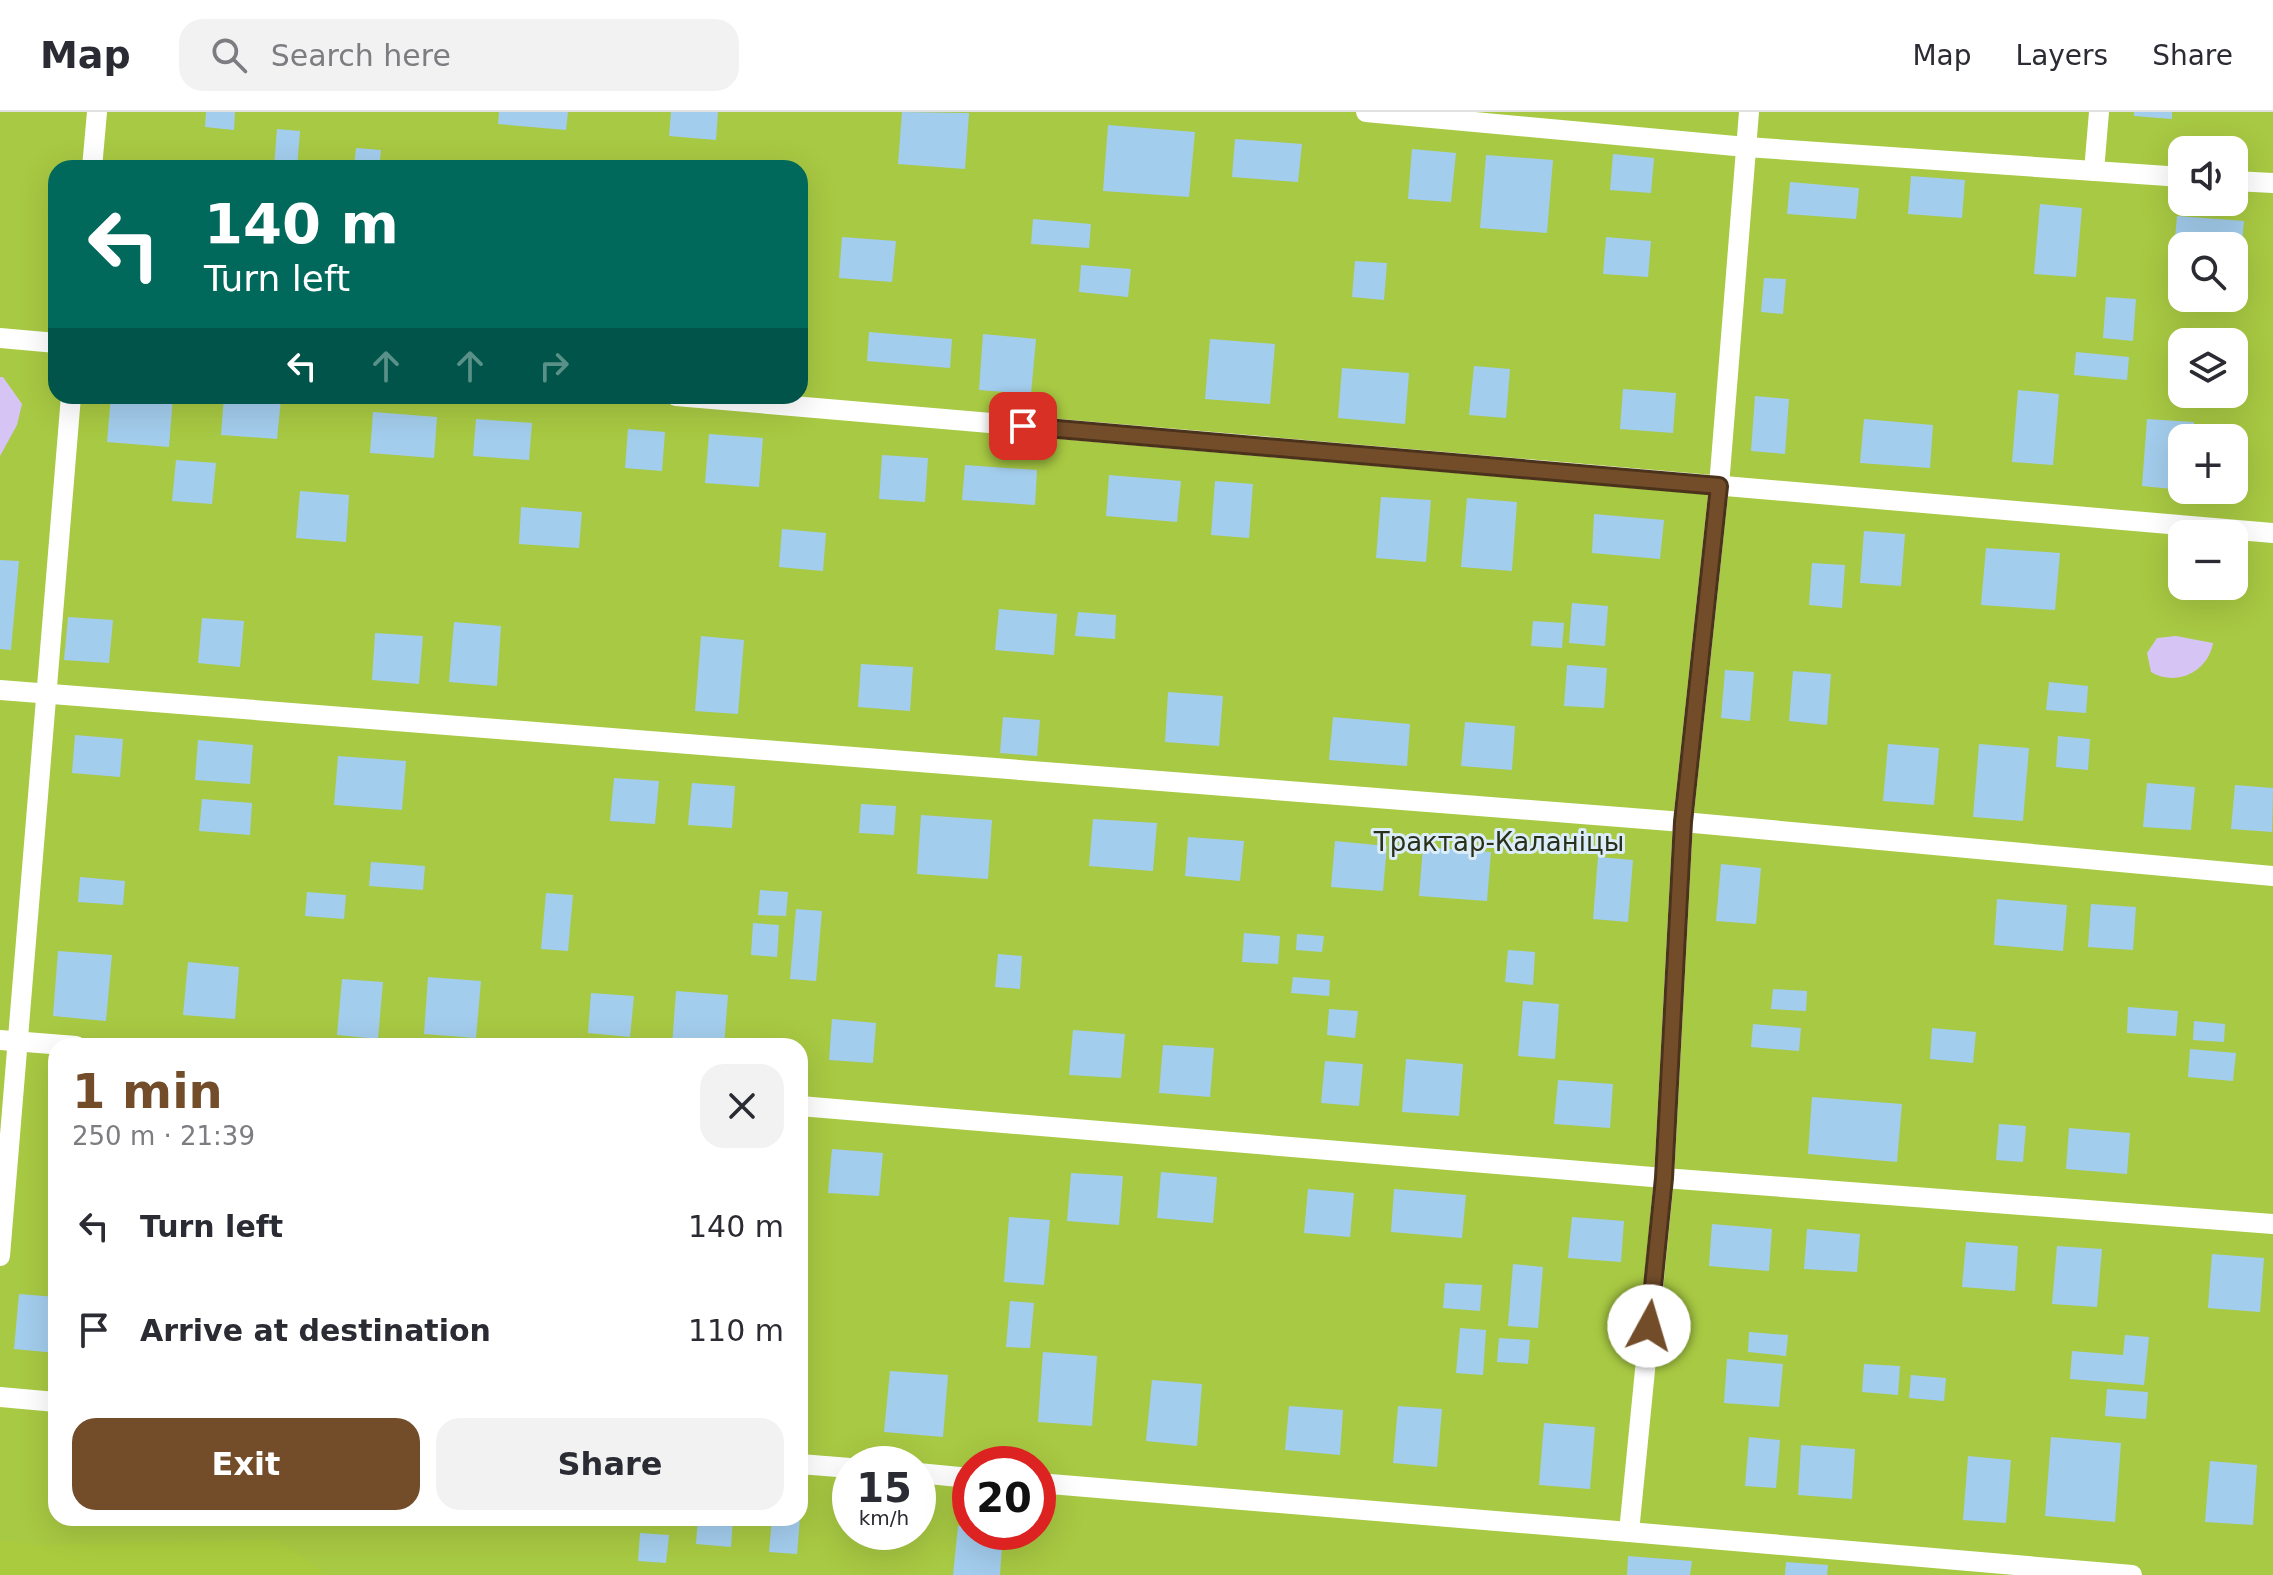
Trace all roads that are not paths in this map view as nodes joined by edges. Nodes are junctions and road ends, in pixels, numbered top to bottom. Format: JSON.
{"nodes":[{"id":1,"x":97,"y":112,"type":"edge"},
{"id":2,"x":1366,"y":112,"type":"edge"},
{"id":3,"x":1749,"y":112,"type":"edge"},
{"id":4,"x":2099,"y":112,"type":"edge"},
{"id":5,"x":1746,"y":147,"type":"junction"},
{"id":6,"x":93,"y":160,"type":"edge"},
{"id":7,"x":2094,"y":171,"type":"junction"},
{"id":8,"x":2168,"y":176,"type":"edge"},
{"id":9,"x":2248,"y":182,"type":"edge"},
{"id":10,"x":2273,"y":183,"type":"edge"},
{"id":11,"x":0,"y":338,"type":"edge"},
{"id":12,"x":48,"y":342,"type":"edge"},
{"id":13,"x":70,"y":404,"type":"edge"},
{"id":14,"x":769,"y":404,"type":"edge"},
{"id":15,"x":1719,"y":486,"type":"junction"},
{"id":16,"x":2273,"y":533,"type":"edge"},
{"id":17,"x":0,"y":690,"type":"edge"},
{"id":18,"x":46,"y":694,"type":"junction"},
{"id":19,"x":1683,"y":822,"type":"junction"},
{"id":20,"x":2273,"y":876,"type":"edge"},
{"id":21,"x":9,"y":1040,"type":"edge"},
{"id":22,"x":48,"y":1043,"type":"edge"},
{"id":23,"x":808,"y":1107,"type":"edge"},
{"id":24,"x":1664,"y":1178,"type":"junction"},
{"id":25,"x":2273,"y":1224,"type":"edge"},
{"id":26,"x":0,"y":1256,"type":"edge"},
{"id":27,"x":0,"y":1397,"type":"edge"},
{"id":28,"x":48,"y":1401,"type":"edge"},
{"id":29,"x":808,"y":1465,"type":"edge"},
{"id":30,"x":832,"y":1467,"type":"edge"},
{"id":31,"x":1056,"y":1484,"type":"edge"},
{"id":32,"x":1629,"y":1532,"type":"junction"},
{"id":33,"x":2132,"y":1575,"type":"edge"}],
"edges":[{"from":1,"to":6,"type":"lane"},
{"from":2,"to":5,"type":"lane"},
{"from":3,"to":5,"type":"lane"},
{"from":4,"to":7,"type":"lane"},
{"from":5,"to":7,"type":"lane"},
{"from":5,"to":15,"type":"lane"},
{"from":7,"to":8,"type":"lane"},
{"from":9,"to":10,"type":"lane"},
{"from":11,"to":12,"type":"lane"},
{"from":13,"to":18,"type":"lane"},
{"from":14,"to":15,"type":"lane"},
{"from":15,"to":16,"type":"lane"},
{"from":15,"to":19,"type":"lane"},
{"from":17,"to":18,"type":"lane"},
{"from":18,"to":19,"type":"lane"},
{"from":18,"to":21,"type":"lane"},
{"from":19,"to":20,"type":"lane"},
{"from":19,"to":24,"type":"lane"},
{"from":21,"to":22,"type":"lane"},
{"from":21,"to":26,"type":"lane"},
{"from":23,"to":24,"type":"lane"},
{"from":24,"to":25,"type":"lane"},
{"from":24,"to":32,"type":"lane"},
{"from":27,"to":28,"type":"lane"},
{"from":29,"to":30,"type":"lane"},
{"from":31,"to":32,"type":"lane"},
{"from":32,"to":33,"type":"lane"}]}
